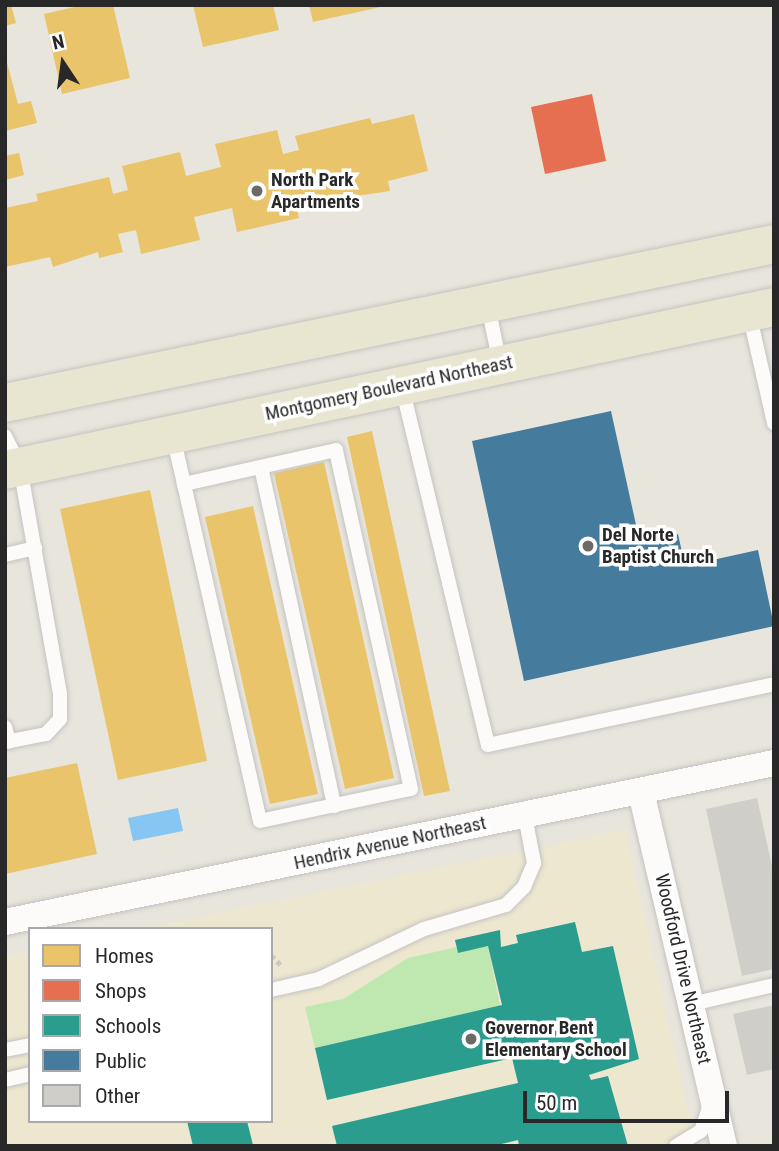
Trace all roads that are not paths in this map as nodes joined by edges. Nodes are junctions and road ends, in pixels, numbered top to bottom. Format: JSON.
{"nodes":[{"id":1,"x":774,"y":244,"type":"edge"},
{"id":2,"x":488,"y":304,"type":"junction"},
{"id":3,"x":761,"y":309,"type":"edge"},
{"id":4,"x":500,"y":364,"type":"junction"},
{"id":5,"x":769,"y":376,"type":"edge"},
{"id":6,"x":402,"y":386,"type":"junction"},
{"id":7,"x":5,"y":403,"type":"edge"},
{"id":8,"x":774,"y":423,"type":"edge"},
{"id":9,"x":173,"y":434,"type":"junction"},
{"id":10,"x":10,"y":458,"type":"edge"},
{"id":11,"x":261,"y":467,"type":"junction"},
{"id":12,"x":184,"y":484,"type":"junction"},
{"id":13,"x":35,"y":548,"type":"junction"},
{"id":14,"x":5,"y":555,"type":"edge"},
{"id":15,"x":774,"y":684,"type":"edge"},
{"id":16,"x":6,"y":737,"type":"edge"},
{"id":17,"x":774,"y":763,"type":"edge"},
{"id":18,"x":641,"y":792,"type":"junction"},
{"id":19,"x":334,"y":806,"type":"junction"},
{"id":20,"x":525,"y":816,"type":"junction"},
{"id":21,"x":5,"y":922,"type":"edge"},
{"id":22,"x":774,"y":985,"type":"edge"},
{"id":23,"x":273,"y":990,"type":"edge"},
{"id":24,"x":691,"y":1004,"type":"junction"},
{"id":25,"x":28,"y":1045,"type":"edge"},
{"id":26,"x":5,"y":1050,"type":"edge"},
{"id":27,"x":28,"y":1074,"type":"edge"},
{"id":28,"x":5,"y":1080,"type":"edge"},
{"id":29,"x":713,"y":1097,"type":"junction"},
{"id":30,"x":676,"y":1146,"type":"edge"},
{"id":31,"x":724,"y":1146,"type":"edge"}],
"edges":[{"from":1,"to":2,"type":"main road"},
{"from":2,"to":4,"type":"lane"},
{"from":2,"to":7,"type":"main road"},
{"from":3,"to":4,"type":"main road","name":"Montgomery Boulevard Northeast"},
{"from":3,"to":5,"type":"lane"},
{"from":4,"to":6,"type":"main road","name":"Montgomery Boulevard Northeast"},
{"from":5,"to":8,"type":"lane"},
{"from":6,"to":9,"type":"main road","name":"Montgomery Boulevard Northeast"},
{"from":6,"to":15,"type":"lane"},
{"from":9,"to":10,"type":"main road","name":"Montgomery Boulevard Northeast"},
{"from":9,"to":12,"type":"lane"},
{"from":10,"to":13,"type":"lane"},
{"from":11,"to":12,"type":"lane"},
{"from":11,"to":19,"type":"lane"},
{"from":11,"to":19,"type":"lane"},
{"from":12,"to":19,"type":"lane"},
{"from":13,"to":14,"type":"lane"},
{"from":13,"to":16,"type":"lane"},
{"from":17,"to":18,"type":"street","name":"Hendrix Avenue Northeast"},
{"from":18,"to":20,"type":"street","name":"Hendrix Avenue Northeast"},
{"from":18,"to":24,"type":"street","name":"Woodford Drive Northeast"},
{"from":20,"to":21,"type":"street","name":"Hendrix Avenue Northeast"},
{"from":20,"to":23,"type":"lane"},
{"from":22,"to":24,"type":"lane"},
{"from":24,"to":29,"type":"street","name":"Woodford Drive Northeast"},
{"from":25,"to":26,"type":"lane"},
{"from":27,"to":28,"type":"lane"},
{"from":29,"to":30,"type":"lane"},
{"from":29,"to":31,"type":"street","name":"Woodford Drive Northeast"}]}
